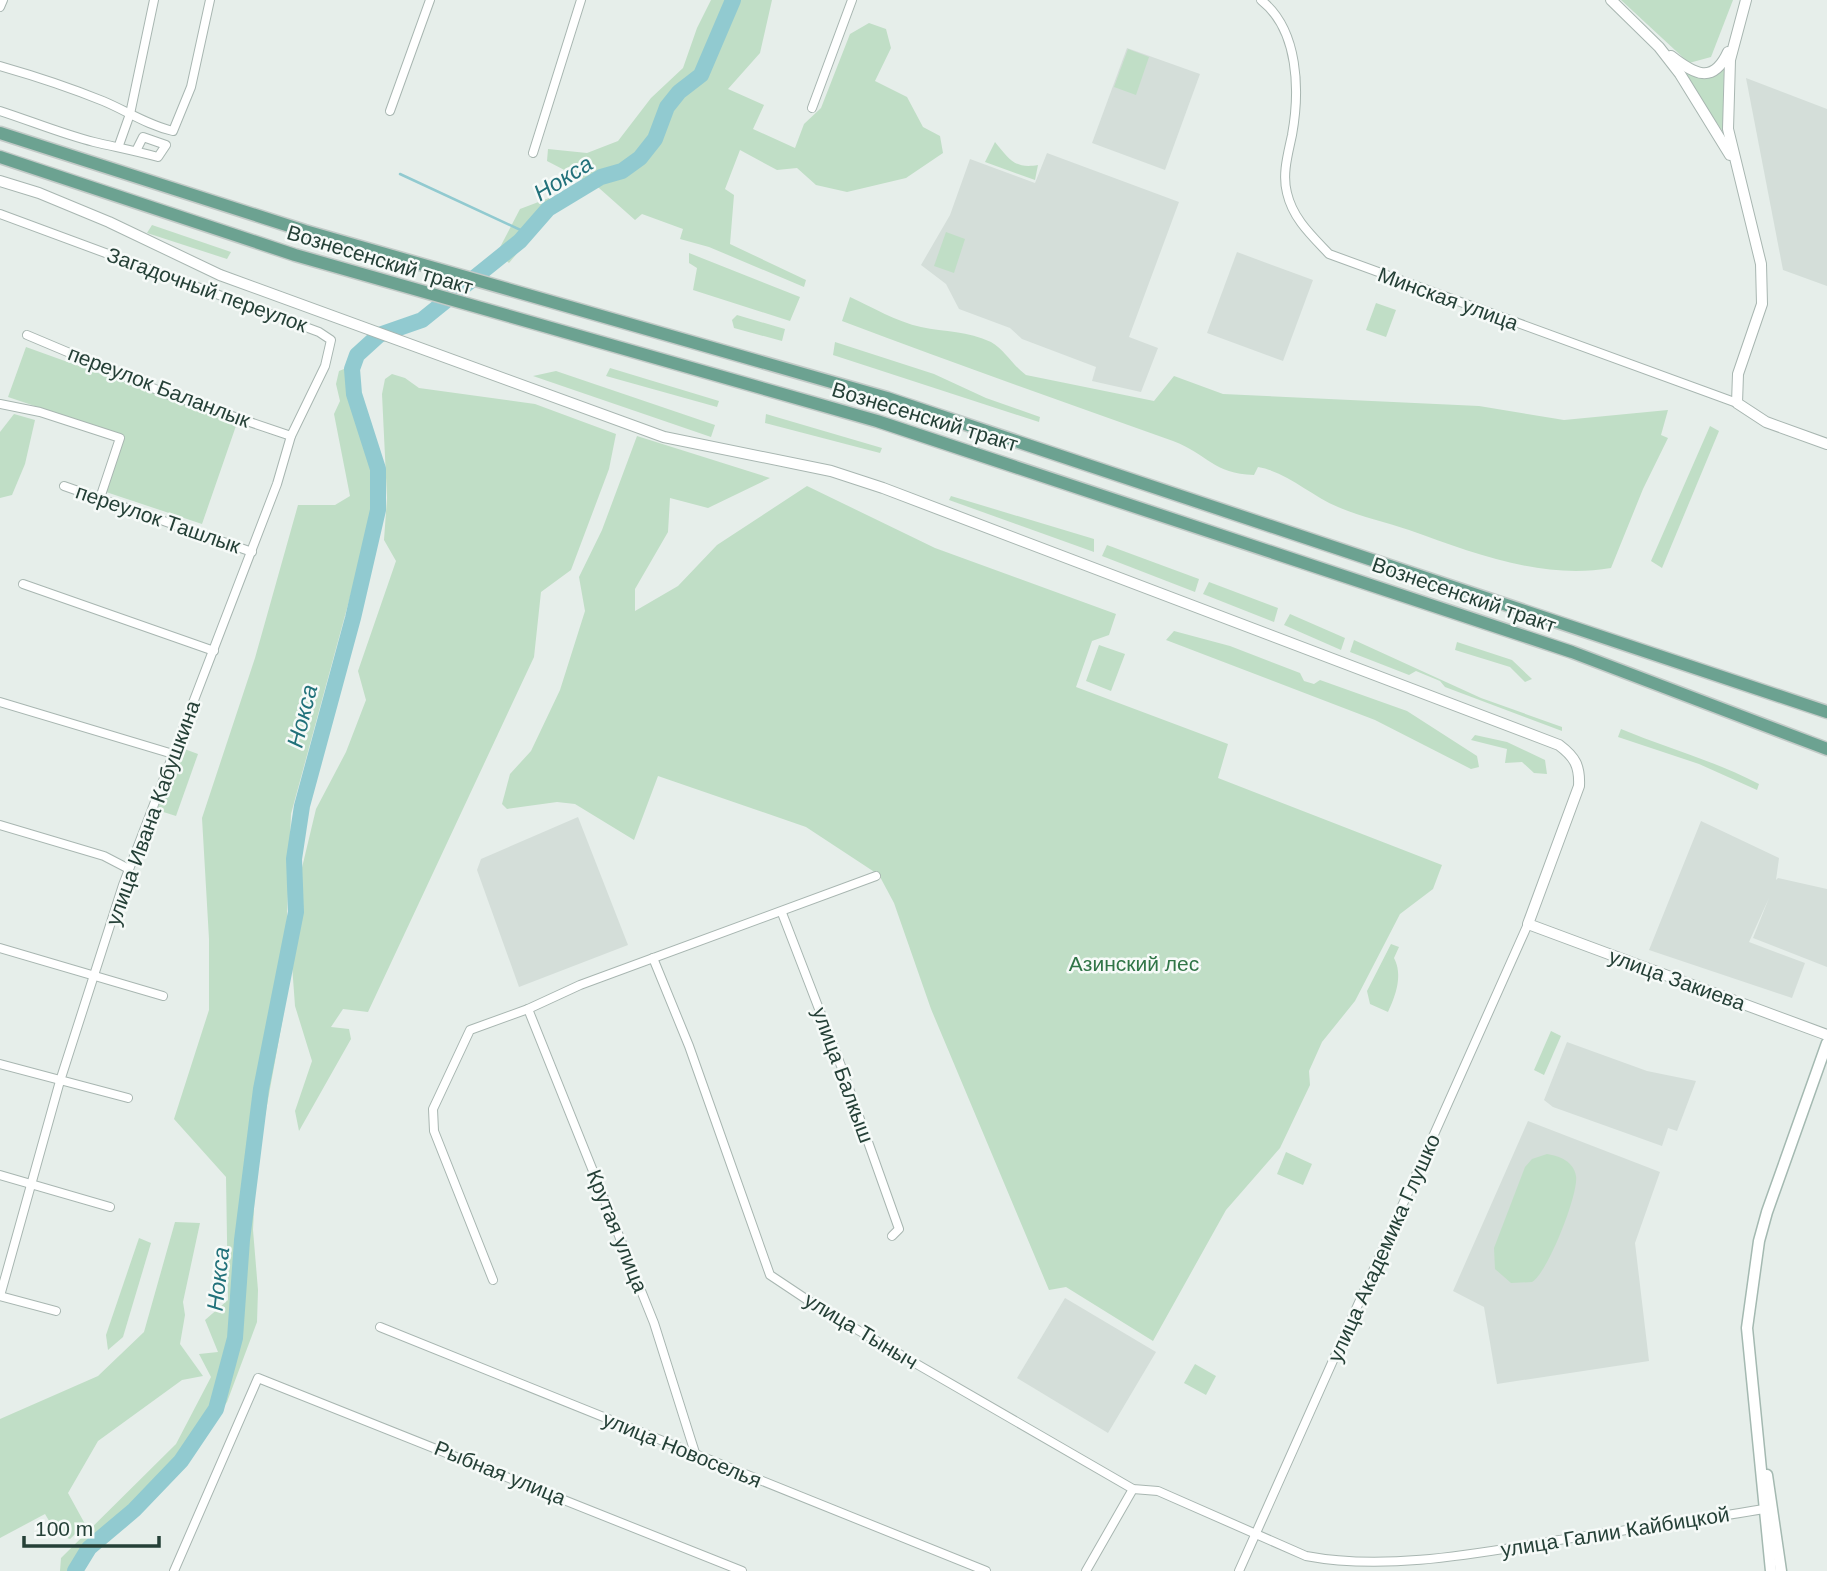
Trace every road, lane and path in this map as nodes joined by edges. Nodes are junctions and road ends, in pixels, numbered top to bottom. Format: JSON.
{"nodes":[{"id":1,"x":2,"y":0,"type":"edge"},
{"id":2,"x":155,"y":0,"type":"edge"},
{"id":3,"x":210,"y":0,"type":"edge"},
{"id":4,"x":430,"y":0,"type":"edge"},
{"id":5,"x":581,"y":0,"type":"edge"},
{"id":6,"x":852,"y":0,"type":"edge"},
{"id":7,"x":1261,"y":0,"type":"edge"},
{"id":8,"x":1611,"y":0,"type":"edge"},
{"id":9,"x":1746,"y":0,"type":"edge"},
{"id":10,"x":0,"y":7,"type":"edge"},
{"id":11,"x":1734,"y":38,"type":"junction"},
{"id":12,"x":1659,"y":47,"type":"junction"},
{"id":13,"x":0,"y":66,"type":"edge"},
{"id":14,"x":812,"y":108,"type":"dead end"},
{"id":15,"x":0,"y":110,"type":"edge"},
{"id":16,"x":390,"y":111,"type":"dead end"},
{"id":17,"x":130,"y":114,"type":"junction"},
{"id":18,"x":0,"y":133,"type":"edge"},
{"id":19,"x":119,"y":145,"type":"junction"},
{"id":20,"x":136,"y":151,"type":"dead end"},
{"id":21,"x":533,"y":153,"type":"dead end"},
{"id":22,"x":0,"y":157,"type":"edge"},
{"id":23,"x":1735,"y":165,"type":"junction"},
{"id":24,"x":0,"y":181,"type":"edge"},
{"id":25,"x":0,"y":214,"type":"edge"},
{"id":26,"x":27,"y":335,"type":"dead end"},
{"id":27,"x":331,"y":340,"type":"joint"},
{"id":28,"x":1737,"y":403,"type":"junction"},
{"id":29,"x":1,"y":404,"type":"edge"},
{"id":30,"x":291,"y":436,"type":"junction"},
{"id":31,"x":1827,"y":444,"type":"edge"},
{"id":32,"x":64,"y":486,"type":"dead end"},
{"id":33,"x":100,"y":498,"type":"junction"},
{"id":34,"x":252,"y":552,"type":"junction"},
{"id":35,"x":23,"y":584,"type":"dead end"},
{"id":36,"x":214,"y":651,"type":"junction"},
{"id":37,"x":0,"y":702,"type":"edge"},
{"id":38,"x":1827,"y":712,"type":"edge"},
{"id":39,"x":1827,"y":749,"type":"edge"},
{"id":40,"x":173,"y":754,"type":"junction"},
{"id":41,"x":0,"y":825,"type":"edge"},
{"id":42,"x":129,"y":869,"type":"junction"},
{"id":43,"x":876,"y":876,"type":"dead end"},
{"id":44,"x":782,"y":913,"type":"junction"},
{"id":45,"x":1528,"y":924,"type":"junction"},
{"id":46,"x":0,"y":948,"type":"edge"},
{"id":47,"x":653,"y":958,"type":"junction"},
{"id":48,"x":95,"y":977,"type":"junction"},
{"id":49,"x":163,"y":996,"type":"dead end"},
{"id":50,"x":528,"y":1009,"type":"junction"},
{"id":51,"x":1827,"y":1035,"type":"edge"},
{"id":52,"x":1827,"y":1043,"type":"edge"},
{"id":53,"x":0,"y":1064,"type":"edge"},
{"id":54,"x":60,"y":1081,"type":"junction"},
{"id":55,"x":128,"y":1098,"type":"dead end"},
{"id":56,"x":0,"y":1174,"type":"edge"},
{"id":57,"x":29,"y":1184,"type":"junction"},
{"id":58,"x":110,"y":1206,"type":"dead end"},
{"id":59,"x":892,"y":1236,"type":"dead end"},
{"id":60,"x":494,"y":1280,"type":"dead end"},
{"id":61,"x":0,"y":1296,"type":"edge"},
{"id":62,"x":56,"y":1311,"type":"dead end"},
{"id":63,"x":380,"y":1327,"type":"dead end"},
{"id":64,"x":696,"y":1456,"type":"junction"},
{"id":65,"x":1133,"y":1489,"type":"junction"},
{"id":66,"x":1767,"y":1509,"type":"junction"},
{"id":67,"x":1254,"y":1534,"type":"junction"},
{"id":68,"x":174,"y":1571,"type":"edge"},
{"id":69,"x":742,"y":1571,"type":"edge"},
{"id":70,"x":986,"y":1571,"type":"edge"},
{"id":71,"x":1086,"y":1571,"type":"edge"},
{"id":72,"x":1239,"y":1571,"type":"edge"},
{"id":73,"x":1771,"y":1571,"type":"edge"},
{"id":74,"x":1781,"y":1571,"type":"edge"}],
"edges":[{"from":1,"to":10,"type":"street"},
{"from":2,"to":17,"type":"street"},
{"from":3,"to":17,"type":"street"},
{"from":4,"to":16,"type":"street"},
{"from":5,"to":21,"type":"street"},
{"from":6,"to":14,"type":"street"},
{"from":7,"to":28,"type":"street","name":"Минская улица"},
{"from":8,"to":12,"type":"street"},
{"from":9,"to":11,"type":"street"},
{"from":11,"to":12,"type":"street"},
{"from":11,"to":23,"type":"street"},
{"from":12,"to":23,"type":"street"},
{"from":13,"to":17,"type":"street"},
{"from":15,"to":19,"type":"street"},
{"from":17,"to":19,"type":"street"},
{"from":18,"to":38,"type":"main road","name":"Вознесенский тракт"},
{"from":19,"to":20,"type":"street"},
{"from":22,"to":39,"type":"main road","name":"Вознесенский тракт"},
{"from":23,"to":28,"type":"street"},
{"from":24,"to":45,"type":"street"},
{"from":25,"to":27,"type":"street","name":"Загадочный переулок"},
{"from":26,"to":30,"type":"street","name":"переулок Баланлык"},
{"from":27,"to":30,"type":"street","name":"улица Ивана Кабушкина"},
{"from":28,"to":31,"type":"street","name":"Минская улица"},
{"from":29,"to":33,"type":"street"},
{"from":30,"to":34,"type":"street","name":"улица Ивана Кабушкина"},
{"from":32,"to":33,"type":"street","name":"переулок Ташлык"},
{"from":33,"to":34,"type":"street","name":"переулок Ташлык"},
{"from":34,"to":36,"type":"street","name":"улица Ивана Кабушкина"},
{"from":35,"to":36,"type":"street"},
{"from":36,"to":40,"type":"street","name":"улица Ивана Кабушкина"},
{"from":37,"to":40,"type":"street"},
{"from":40,"to":42,"type":"street","name":"улица Ивана Кабушкина"},
{"from":41,"to":42,"type":"street"},
{"from":42,"to":48,"type":"street","name":"улица Ивана Кабушкина"},
{"from":43,"to":44,"type":"street"},
{"from":44,"to":47,"type":"street"},
{"from":44,"to":59,"type":"street","name":"улица Балкыш"},
{"from":45,"to":51,"type":"street","name":"улица Закиева"},
{"from":45,"to":67,"type":"street","name":"улица Академика Глушко"},
{"from":46,"to":48,"type":"street"},
{"from":47,"to":50,"type":"street"},
{"from":47,"to":65,"type":"street","name":"улица Тыныч"},
{"from":48,"to":49,"type":"street"},
{"from":48,"to":54,"type":"street","name":"улица Ивана Кабушкина"},
{"from":50,"to":60,"type":"street"},
{"from":50,"to":64,"type":"street","name":"Крутая улица"},
{"from":52,"to":66,"type":"main road"},
{"from":53,"to":54,"type":"street"},
{"from":54,"to":55,"type":"street"},
{"from":54,"to":57,"type":"street","name":"улица Ивана Кабушкина"},
{"from":56,"to":57,"type":"street"},
{"from":57,"to":58,"type":"street"},
{"from":57,"to":61,"type":"street","name":"улица Ивана Кабушкина"},
{"from":61,"to":62,"type":"street"},
{"from":63,"to":64,"type":"street","name":"улица Новоселья"},
{"from":64,"to":70,"type":"street","name":"улица Новоселья"},
{"from":65,"to":67,"type":"street","name":"улица Тыныч"},
{"from":65,"to":71,"type":"street"},
{"from":66,"to":67,"type":"street","name":"улица Галии Кайбицкой"},
{"from":66,"to":73,"type":"main road"},
{"from":66,"to":74,"type":"main road"},
{"from":67,"to":72,"type":"street","name":"улица Академика Глушко"},
{"from":68,"to":69,"type":"street","name":"Рыбная улица"}]}
